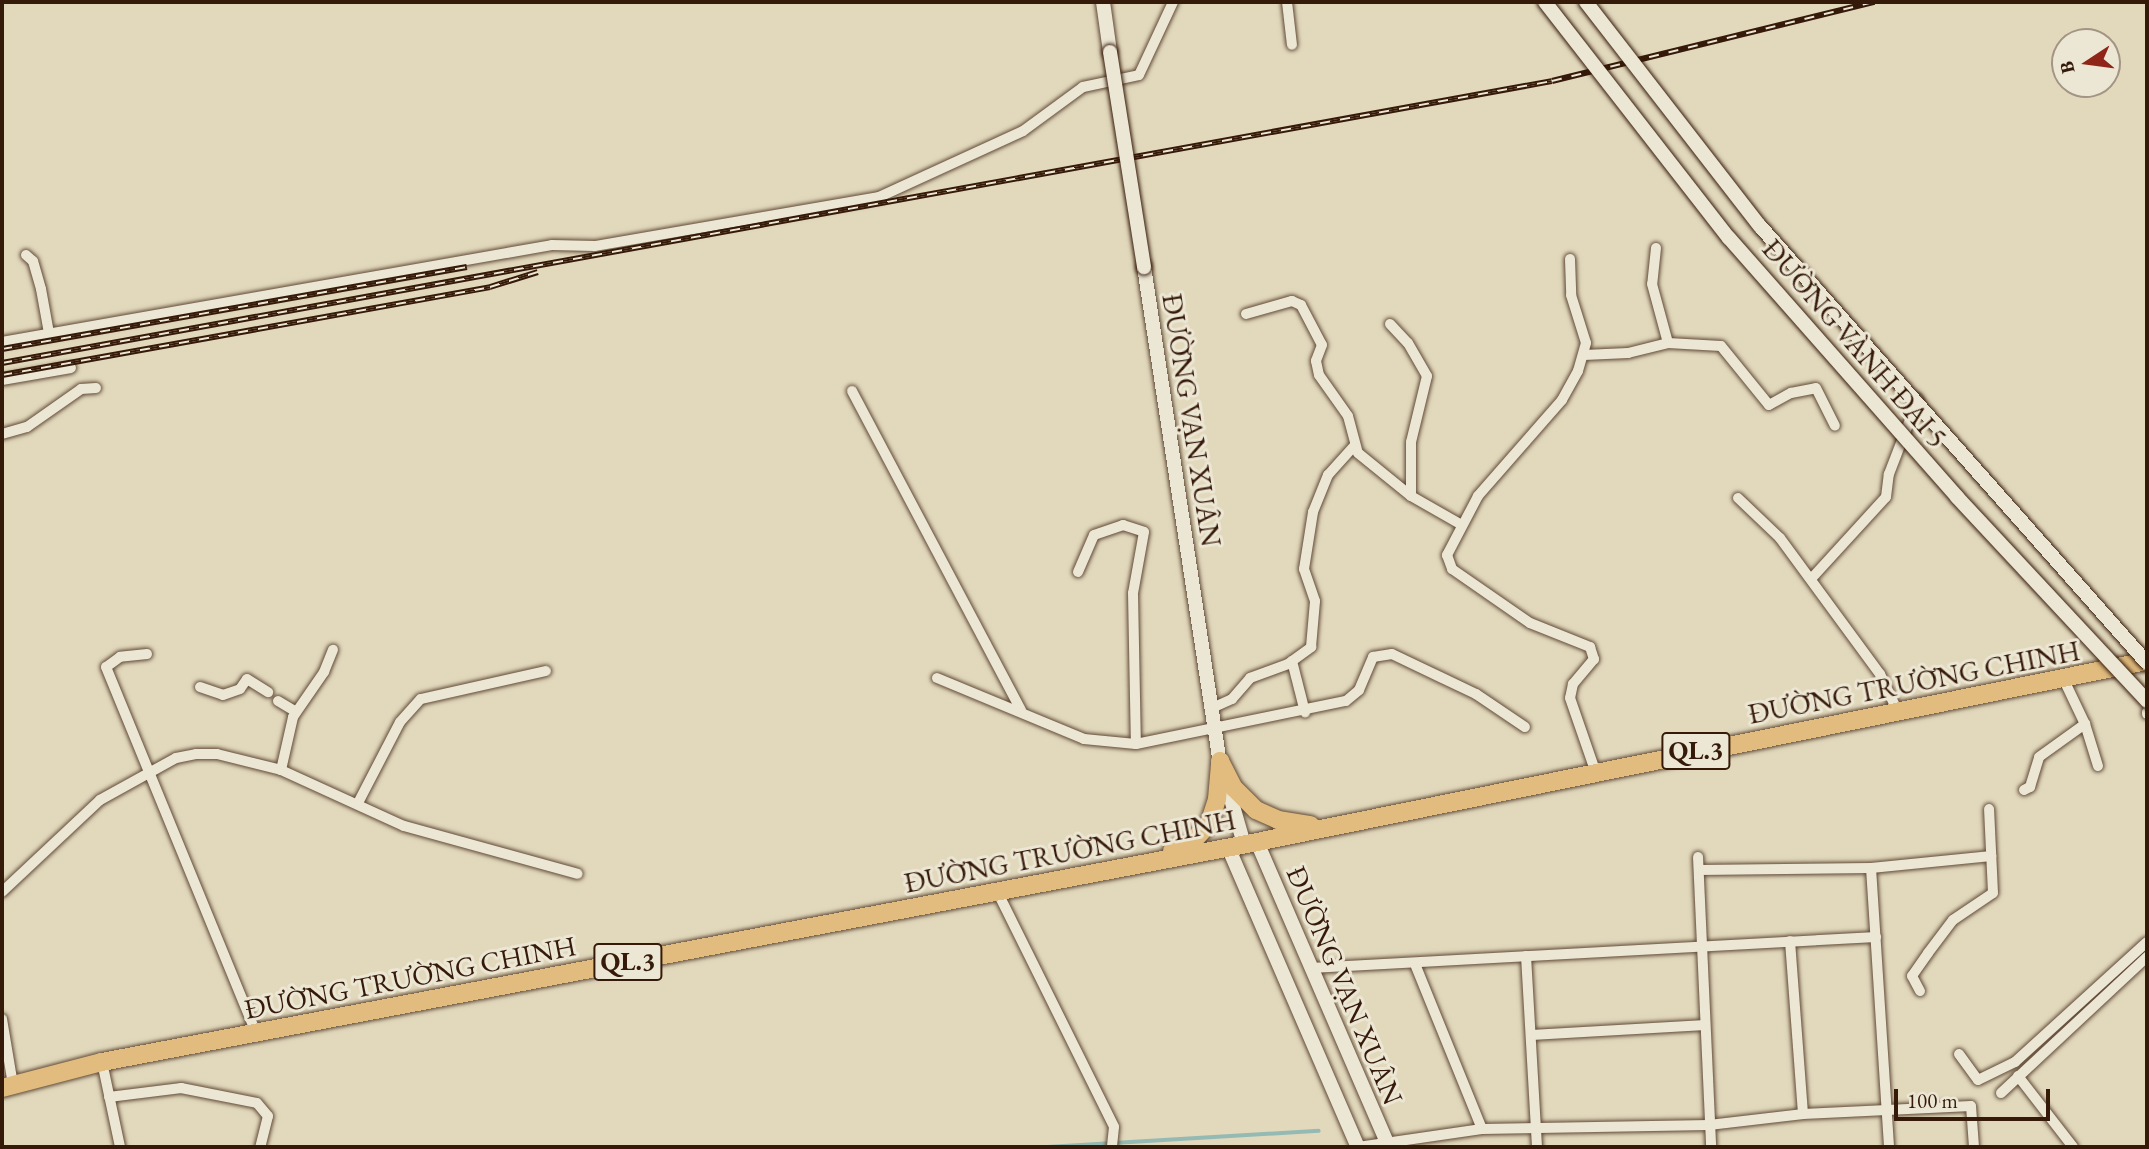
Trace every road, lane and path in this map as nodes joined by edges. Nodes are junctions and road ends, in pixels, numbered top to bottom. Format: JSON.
{"nodes":[{"id":1,"x":1103,"y":2,"type":"edge"},
{"id":2,"x":1173,"y":2,"type":"edge"},
{"id":3,"x":1287,"y":2,"type":"edge"},
{"id":4,"x":1545,"y":2,"type":"edge"},
{"id":5,"x":1586,"y":2,"type":"edge"},
{"id":6,"x":1292,"y":45,"type":"dead end"},
{"id":7,"x":1656,"y":248,"type":"dead end"},
{"id":8,"x":26,"y":255,"type":"dead end"},
{"id":9,"x":1570,"y":259,"type":"dead end"},
{"id":10,"x":1246,"y":314,"type":"dead end"},
{"id":11,"x":1390,"y":324,"type":"dead end"},
{"id":12,"x":50,"y":333,"type":"junction"},
{"id":13,"x":2,"y":342,"type":"edge"},
{"id":14,"x":1668,"y":343,"type":"junction"},
{"id":15,"x":1584,"y":355,"type":"junction"},
{"id":16,"x":71,"y":368,"type":"dead end"},
{"id":17,"x":2,"y":380,"type":"edge"},
{"id":18,"x":96,"y":388,"type":"dead end"},
{"id":19,"x":852,"y":391,"type":"dead end"},
{"id":20,"x":1919,"y":396,"type":"dead end"},
{"id":21,"x":1835,"y":426,"type":"dead end"},
{"id":22,"x":2,"y":434,"type":"edge"},
{"id":23,"x":1354,"y":446,"type":"junction"},
{"id":24,"x":1411,"y":496,"type":"junction"},
{"id":25,"x":1738,"y":498,"type":"dead end"},
{"id":26,"x":1460,"y":524,"type":"junction"},
{"id":27,"x":1078,"y":572,"type":"dead end"},
{"id":28,"x":1811,"y":579,"type":"junction"},
{"id":29,"x":333,"y":650,"type":"dead end"},
{"id":30,"x":147,"y":654,"type":"dead end"},
{"id":31,"x":1292,"y":662,"type":"junction"},
{"id":32,"x":2147,"y":662,"type":"edge"},
{"id":33,"x":546,"y":671,"type":"dead end"},
{"id":34,"x":937,"y":678,"type":"dead end"},
{"id":35,"x":2064,"y":680,"type":"junction"},
{"id":36,"x":200,"y":687,"type":"dead end"},
{"id":37,"x":268,"y":692,"type":"dead end"},
{"id":38,"x":278,"y":701,"type":"dead end"},
{"id":39,"x":2147,"y":701,"type":"edge"},
{"id":40,"x":1212,"y":708,"type":"junction"},
{"id":41,"x":1021,"y":710,"type":"junction"},
{"id":42,"x":296,"y":712,"type":"junction"},
{"id":43,"x":1305,"y":712,"type":"junction"},
{"id":44,"x":1898,"y":712,"type":"junction"},
{"id":45,"x":2085,"y":724,"type":"junction"},
{"id":46,"x":1525,"y":727,"type":"dead end"},
{"id":47,"x":1215,"y":730,"type":"junction"},
{"id":48,"x":1136,"y":744,"type":"junction"},
{"id":49,"x":1220,"y":761,"type":"junction"},
{"id":50,"x":2098,"y":766,"type":"dead end"},
{"id":51,"x":281,"y":770,"type":"junction"},
{"id":52,"x":1595,"y":770,"type":"junction"},
{"id":53,"x":150,"y":771,"type":"junction"},
{"id":54,"x":2024,"y":790,"type":"dead end"},
{"id":55,"x":358,"y":803,"type":"junction"},
{"id":56,"x":1989,"y":809,"type":"dead end"},
{"id":57,"x":1328,"y":827,"type":"junction"},
{"id":58,"x":1243,"y":844,"type":"junction"},
{"id":59,"x":1991,"y":856,"type":"junction"},
{"id":60,"x":1698,"y":857,"type":"dead end"},
{"id":61,"x":1135,"y":864,"type":"junction"},
{"id":62,"x":1871,"y":868,"type":"junction"},
{"id":63,"x":1699,"y":870,"type":"junction"},
{"id":64,"x":578,"y":874,"type":"dead end"},
{"id":65,"x":997,"y":891,"type":"junction"},
{"id":66,"x":2,"y":892,"type":"edge"},
{"id":67,"x":1876,"y":937,"type":"junction"},
{"id":68,"x":1790,"y":941,"type":"junction"},
{"id":69,"x":2147,"y":942,"type":"edge"},
{"id":70,"x":1702,"y":948,"type":"junction"},
{"id":71,"x":1526,"y":956,"type":"junction"},
{"id":72,"x":2147,"y":957,"type":"edge"},
{"id":73,"x":1415,"y":964,"type":"junction"},
{"id":74,"x":1311,"y":968,"type":"junction"},
{"id":75,"x":1920,"y":991,"type":"dead end"},
{"id":76,"x":2,"y":1019,"type":"edge"},
{"id":77,"x":1704,"y":1025,"type":"junction"},
{"id":78,"x":256,"y":1033,"type":"junction"},
{"id":79,"x":1532,"y":1035,"type":"junction"},
{"id":80,"x":1959,"y":1054,"type":"dead end"},
{"id":81,"x":102,"y":1062,"type":"junction"},
{"id":82,"x":2018,"y":1076,"type":"junction"},
{"id":83,"x":7,"y":1087,"type":"edge"},
{"id":84,"x":2001,"y":1093,"type":"dead end"},
{"id":85,"x":110,"y":1097,"type":"junction"},
{"id":86,"x":1888,"y":1111,"type":"junction"},
{"id":87,"x":1803,"y":1114,"type":"junction"},
{"id":88,"x":1709,"y":1125,"type":"junction"},
{"id":89,"x":1482,"y":1129,"type":"junction"},
{"id":90,"x":1536,"y":1129,"type":"junction"},
{"id":91,"x":1113,"y":1144,"type":"edge"},
{"id":92,"x":1387,"y":1144,"type":"edge"},
{"id":93,"x":120,"y":1147,"type":"edge"},
{"id":94,"x":260,"y":1147,"type":"edge"},
{"id":95,"x":1358,"y":1147,"type":"edge"},
{"id":96,"x":1537,"y":1147,"type":"edge"},
{"id":97,"x":1711,"y":1147,"type":"edge"},
{"id":98,"x":1889,"y":1147,"type":"edge"},
{"id":99,"x":1974,"y":1147,"type":"edge"},
{"id":100,"x":2073,"y":1147,"type":"edge"}],
"edges":[{"from":1,"to":40,"type":"main road","name":"ĐƯỜNG VẠN XUÂN","bridge":true},
{"from":2,"to":12,"type":"street"},
{"from":3,"to":6,"type":"street"},
{"from":4,"to":39,"type":"main road","name":"ĐƯỜNG VÀNH ĐAI 5","bridge":true},
{"from":5,"to":32,"type":"main road","name":"ĐƯỜNG VÀNH ĐAI 5","bridge":true},
{"from":7,"to":14,"type":"street"},
{"from":8,"to":12,"type":"street"},
{"from":9,"to":15,"type":"street"},
{"from":10,"to":23,"type":"street"},
{"from":11,"to":24,"type":"street"},
{"from":12,"to":13,"type":"street"},
{"from":14,"to":15,"type":"street"},
{"from":14,"to":21,"type":"street"},
{"from":15,"to":26,"type":"street"},
{"from":16,"to":17,"type":"street"},
{"from":18,"to":22,"type":"street"},
{"from":19,"to":41,"type":"street"},
{"from":20,"to":28,"type":"street"},
{"from":23,"to":24,"type":"street"},
{"from":23,"to":31,"type":"street"},
{"from":24,"to":26,"type":"street"},
{"from":25,"to":28,"type":"street"},
{"from":26,"to":52,"type":"street"},
{"from":27,"to":48,"type":"street"},
{"from":28,"to":44,"type":"street"},
{"from":29,"to":42,"type":"street"},
{"from":30,"to":53,"type":"street"},
{"from":31,"to":40,"type":"street"},
{"from":31,"to":43,"type":"street"},
{"from":32,"to":35,"type":"highway","name":"ĐƯỜNG TRƯỜNG CHINH","number":"QL.3"},
{"from":33,"to":55,"type":"street"},
{"from":34,"to":41,"type":"street"},
{"from":35,"to":44,"type":"highway","name":"ĐƯỜNG TRƯỜNG CHINH","number":"QL.3"},
{"from":35,"to":45,"type":"street"},
{"from":36,"to":37,"type":"street"},
{"from":38,"to":42,"type":"street"},
{"from":40,"to":47,"type":"main road","name":"ĐƯỜNG VẠN XUÂN"},
{"from":41,"to":48,"type":"street"},
{"from":42,"to":51,"type":"street"},
{"from":43,"to":46,"type":"street"},
{"from":43,"to":47,"type":"street"},
{"from":44,"to":52,"type":"highway","name":"ĐƯỜNG TRƯỜNG CHINH","number":"QL.3"},
{"from":45,"to":50,"type":"street"},
{"from":45,"to":54,"type":"street"},
{"from":47,"to":48,"type":"street"},
{"from":47,"to":49,"type":"main road","name":"ĐƯỜNG VẠN XUÂN"},
{"from":49,"to":57,"type":"highway"},
{"from":49,"to":58,"type":"main road","name":"ĐƯỜNG VẠN XUÂN"},
{"from":49,"to":61,"type":"highway"},
{"from":51,"to":53,"type":"street"},
{"from":51,"to":55,"type":"street"},
{"from":52,"to":57,"type":"highway","name":"ĐƯỜNG TRƯỜNG CHINH","number":"QL.3"},
{"from":53,"to":66,"type":"street"},
{"from":53,"to":78,"type":"street"},
{"from":55,"to":64,"type":"street"},
{"from":56,"to":59,"type":"street"},
{"from":57,"to":58,"type":"highway","name":"ĐƯỜNG TRƯỜNG CHINH","number":"QL.3"},
{"from":58,"to":61,"type":"highway","name":"ĐƯỜNG TRƯỜNG CHINH","number":"QL.3"},
{"from":58,"to":74,"type":"main road","name":"ĐƯỜNG VẠN XUÂN"},
{"from":58,"to":95,"type":"main road","name":"ĐƯỜNG VẠN XUÂN"},
{"from":59,"to":62,"type":"street"},
{"from":59,"to":75,"type":"street"},
{"from":60,"to":63,"type":"street"},
{"from":61,"to":65,"type":"highway","name":"ĐƯỜNG TRƯỜNG CHINH","number":"QL.3"},
{"from":62,"to":63,"type":"street"},
{"from":62,"to":67,"type":"street"},
{"from":63,"to":70,"type":"street"},
{"from":65,"to":78,"type":"highway","name":"ĐƯỜNG TRƯỜNG CHINH","number":"QL.3"},
{"from":65,"to":91,"type":"street"},
{"from":67,"to":68,"type":"street"},
{"from":67,"to":86,"type":"street"},
{"from":68,"to":70,"type":"street"},
{"from":68,"to":87,"type":"street"},
{"from":69,"to":80,"type":"street"},
{"from":70,"to":71,"type":"street"},
{"from":70,"to":77,"type":"street"},
{"from":71,"to":73,"type":"street"},
{"from":71,"to":79,"type":"street"},
{"from":72,"to":82,"type":"street"},
{"from":73,"to":74,"type":"street"},
{"from":73,"to":89,"type":"street"},
{"from":74,"to":92,"type":"main road","name":"ĐƯỜNG VẠN XUÂN"},
{"from":76,"to":83,"type":"street"},
{"from":77,"to":79,"type":"street"},
{"from":77,"to":88,"type":"street"},
{"from":78,"to":81,"type":"highway","name":"ĐƯỜNG TRƯỜNG CHINH","number":"QL.3"},
{"from":79,"to":90,"type":"street"},
{"from":81,"to":83,"type":"highway","name":"ĐƯỜNG TRƯỜNG CHINH","number":"QL.3"},
{"from":81,"to":85,"type":"street"},
{"from":82,"to":84,"type":"street"},
{"from":82,"to":100,"type":"street"},
{"from":85,"to":93,"type":"street"},
{"from":85,"to":94,"type":"street"},
{"from":86,"to":87,"type":"street"},
{"from":86,"to":98,"type":"street"},
{"from":86,"to":99,"type":"street"},
{"from":87,"to":88,"type":"street"},
{"from":88,"to":90,"type":"street"},
{"from":88,"to":97,"type":"street"},
{"from":89,"to":90,"type":"street"},
{"from":89,"to":92,"type":"street"},
{"from":90,"to":96,"type":"street"},
{"from":92,"to":95,"type":"street"}]}
